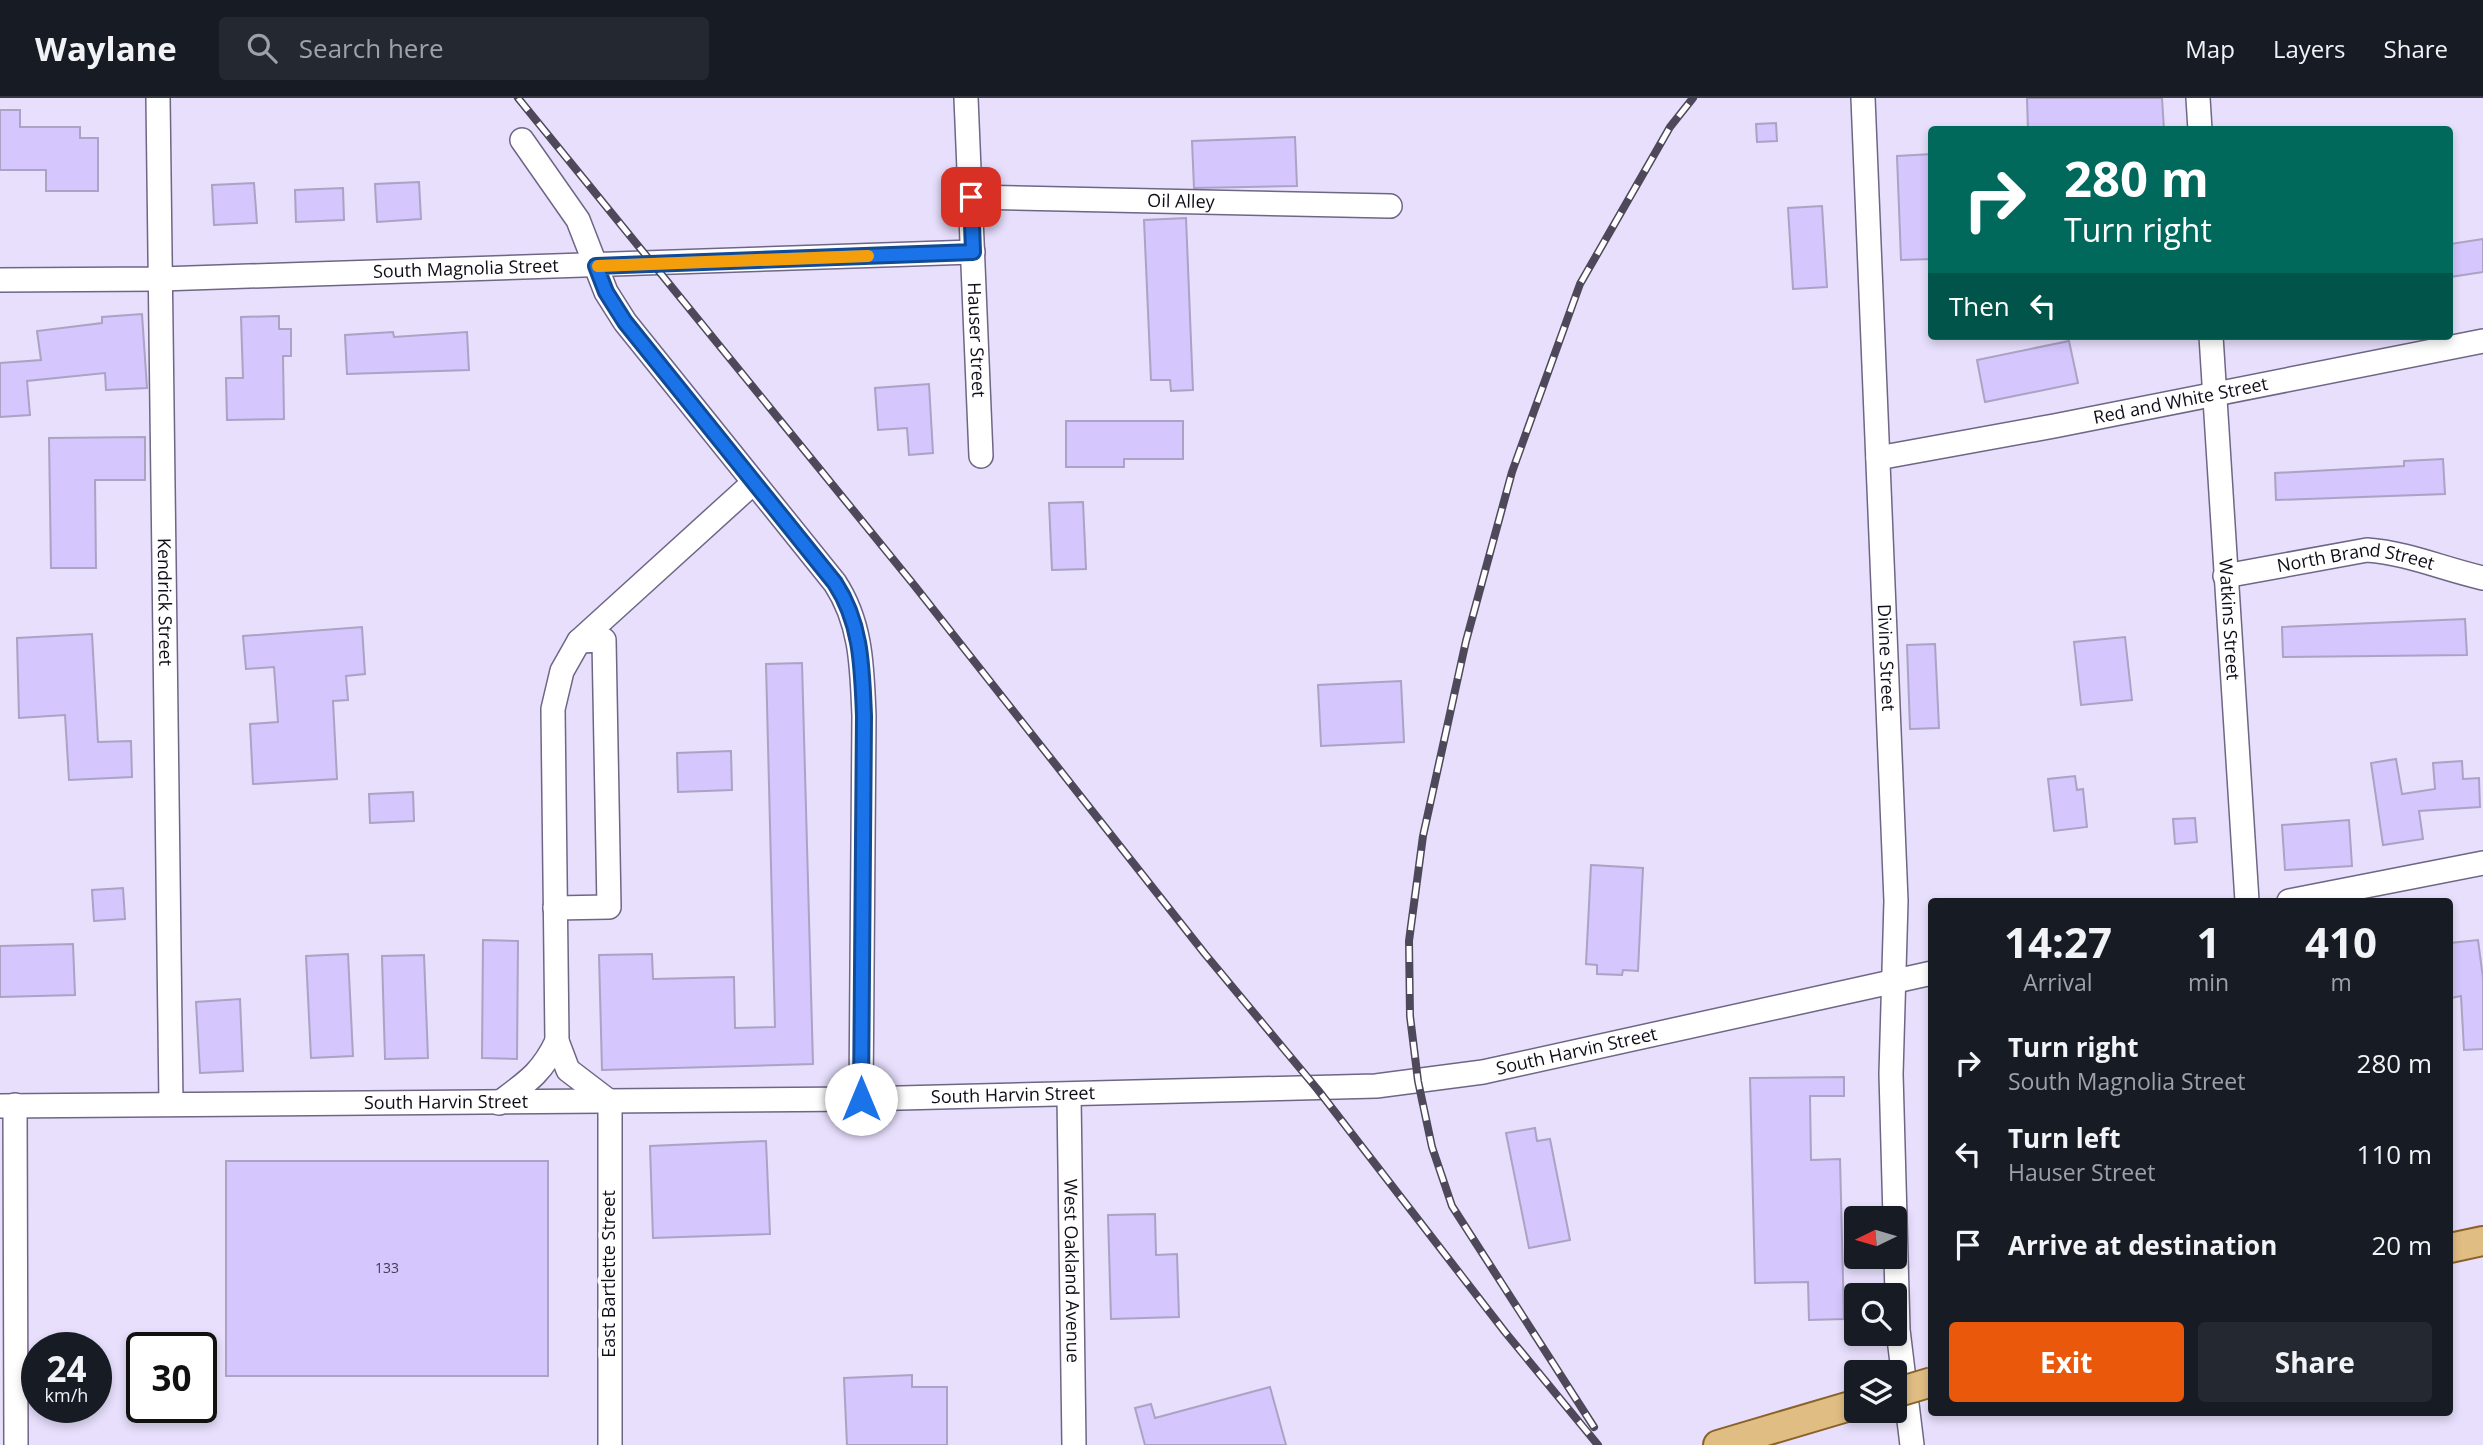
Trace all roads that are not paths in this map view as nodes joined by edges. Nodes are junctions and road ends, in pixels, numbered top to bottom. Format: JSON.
{"nodes":[{"id":1,"x":158,"y":98,"type":"edge"},
{"id":2,"x":966,"y":98,"type":"edge"},
{"id":3,"x":1863,"y":98,"type":"edge"},
{"id":4,"x":2198,"y":98,"type":"edge"},
{"id":5,"x":2200,"y":126,"type":"edge"},
{"id":6,"x":522,"y":140,"type":"dead end"},
{"id":7,"x":971,"y":197,"type":"junction"},
{"id":8,"x":1390,"y":206,"type":"dead end"},
{"id":9,"x":973,"y":252,"type":"junction"},
{"id":10,"x":596,"y":266,"type":"junction"},
{"id":11,"x":161,"y":279,"type":"junction"},
{"id":12,"x":0,"y":280,"type":"edge"},
{"id":13,"x":2211,"y":340,"type":"edge"},
{"id":14,"x":2483,"y":341,"type":"edge"},
{"id":15,"x":2214,"y":394,"type":"junction"},
{"id":16,"x":981,"y":456,"type":"dead end"},
{"id":17,"x":1878,"y":457,"type":"junction"},
{"id":18,"x":753,"y":483,"type":"junction"},
{"id":19,"x":2225,"y":576,"type":"junction"},
{"id":20,"x":2483,"y":578,"type":"edge"},
{"id":21,"x":579,"y":641,"type":"junction"},
{"id":22,"x":2483,"y":863,"type":"edge"},
{"id":23,"x":2247,"y":898,"type":"edge"},
{"id":24,"x":2304,"y":898,"type":"edge"},
{"id":25,"x":555,"y":908,"type":"junction"},
{"id":26,"x":1928,"y":974,"type":"edge"},
{"id":27,"x":1893,"y":981,"type":"junction"},
{"id":28,"x":557,"y":1041,"type":"junction"},
{"id":29,"x":1069,"y":1096,"type":"junction"},
{"id":30,"x":861,"y":1099,"type":"junction"},
{"id":31,"x":610,"y":1102,"type":"junction"},
{"id":32,"x":499,"y":1103,"type":"junction"},
{"id":33,"x":172,"y":1104,"type":"junction"},
{"id":34,"x":8,"y":1106,"type":"edge"},
{"id":35,"x":1895,"y":1206,"type":"edge"},
{"id":36,"x":2483,"y":1241,"type":"edge"},
{"id":37,"x":2453,"y":1247,"type":"edge"},
{"id":38,"x":1896,"y":1269,"type":"edge"},
{"id":39,"x":1928,"y":1383,"type":"edge"},
{"id":40,"x":1907,"y":1389,"type":"edge"},
{"id":41,"x":1844,"y":1409,"type":"edge"},
{"id":42,"x":16,"y":1445,"type":"edge"},
{"id":43,"x":610,"y":1445,"type":"edge"},
{"id":44,"x":1074,"y":1445,"type":"edge"},
{"id":45,"x":1718,"y":1445,"type":"edge"},
{"id":46,"x":1912,"y":1445,"type":"edge"}],
"edges":[{"from":1,"to":11,"type":"street","name":"Kendrick Street"},
{"from":2,"to":7,"type":"street","name":"Hauser Street"},
{"from":3,"to":17,"type":"street","name":"Divine Street"},
{"from":4,"to":5,"type":"street"},
{"from":6,"to":10,"type":"street"},
{"from":7,"to":8,"type":"street","name":"Oil Alley"},
{"from":7,"to":9,"type":"street","name":"Hauser Street"},
{"from":9,"to":10,"type":"street","name":"South Magnolia Street"},
{"from":9,"to":16,"type":"street","name":"Hauser Street"},
{"from":10,"to":11,"type":"street","name":"South Magnolia Street"},
{"from":10,"to":18,"type":"street"},
{"from":11,"to":12,"type":"street","name":"South Magnolia Street"},
{"from":11,"to":33,"type":"street","name":"Kendrick Street"},
{"from":13,"to":15,"type":"street","name":"Watkins Street"},
{"from":14,"to":15,"type":"street","name":"Red and White Street"},
{"from":15,"to":17,"type":"street","name":"Red and White Street"},
{"from":15,"to":19,"type":"street","name":"Watkins Street"},
{"from":17,"to":27,"type":"street","name":"Divine Street"},
{"from":18,"to":21,"type":"street"},
{"from":18,"to":30,"type":"street"},
{"from":19,"to":20,"type":"street","name":"North Brand Street"},
{"from":19,"to":23,"type":"street","name":"Watkins Street"},
{"from":21,"to":25,"type":"street"},
{"from":21,"to":25,"type":"street"},
{"from":22,"to":24,"type":"street"},
{"from":25,"to":28,"type":"street"},
{"from":26,"to":27,"type":"street","name":"South Harvin Street"},
{"from":27,"to":29,"type":"street","name":"South Harvin Street"},
{"from":27,"to":35,"type":"street","name":"Divine Street"},
{"from":28,"to":31,"type":"street"},
{"from":28,"to":32,"type":"street"},
{"from":29,"to":30,"type":"street","name":"South Harvin Street"},
{"from":29,"to":44,"type":"street","name":"West Oakland Avenue"},
{"from":30,"to":31,"type":"street","name":"South Harvin Street"},
{"from":31,"to":32,"type":"street","name":"South Harvin Street"},
{"from":31,"to":43,"type":"street","name":"East Bartlette Street"},
{"from":32,"to":33,"type":"street","name":"South Harvin Street"},
{"from":33,"to":34,"type":"street","name":"South Harvin Street"},
{"from":34,"to":42,"type":"street"},
{"from":36,"to":37,"type":"main road"},
{"from":38,"to":46,"type":"street","name":"Divine Street"},
{"from":39,"to":40,"type":"main road","bridge":true},
{"from":41,"to":45,"type":"main road"}]}
